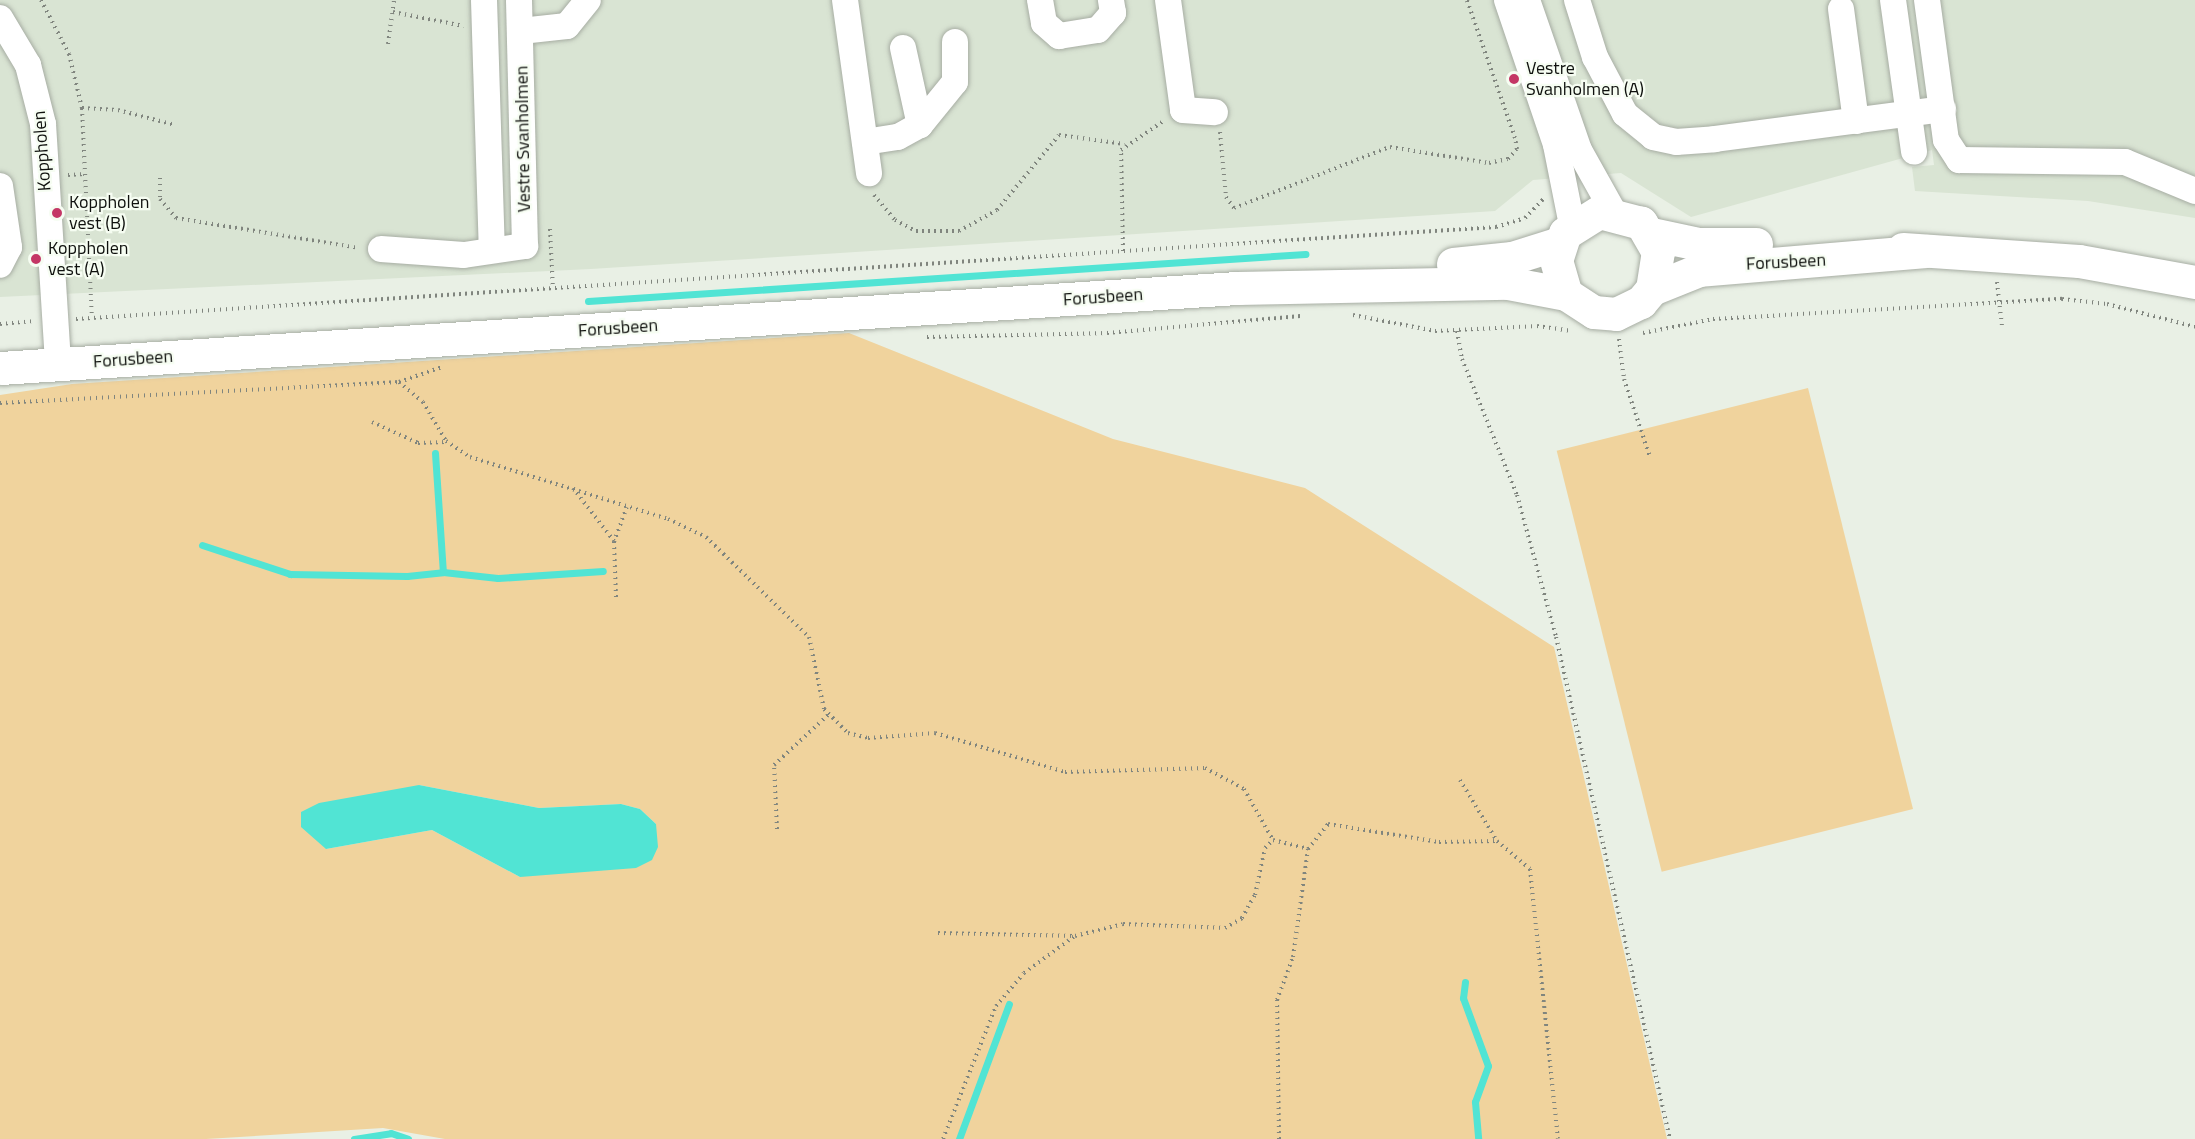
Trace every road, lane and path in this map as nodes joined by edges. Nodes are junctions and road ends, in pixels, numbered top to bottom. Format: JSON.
{"nodes":[{"id":1,"x":41,"y":0,"type":"edge"},
{"id":2,"x":394,"y":0,"type":"edge"},
{"id":3,"x":484,"y":0,"type":"edge"},
{"id":4,"x":519,"y":0,"type":"edge"},
{"id":5,"x":588,"y":0,"type":"edge"},
{"id":6,"x":845,"y":0,"type":"edge"},
{"id":7,"x":1040,"y":0,"type":"edge"},
{"id":8,"x":1111,"y":0,"type":"edge"},
{"id":9,"x":1168,"y":0,"type":"edge"},
{"id":10,"x":1467,"y":0,"type":"edge"},
{"id":11,"x":1507,"y":0,"type":"edge"},
{"id":12,"x":1527,"y":0,"type":"edge"},
{"id":13,"x":1577,"y":0,"type":"edge"},
{"id":14,"x":1893,"y":0,"type":"edge"},
{"id":15,"x":1927,"y":0,"type":"edge"},
{"id":16,"x":1841,"y":9,"type":"dead end"},
{"id":17,"x":393,"y":12,"type":"junction"},
{"id":18,"x":0,"y":18,"type":"edge"},
{"id":19,"x":486,"y":27,"type":"junction"},
{"id":20,"x":521,"y":31,"type":"junction"},
{"id":21,"x":955,"y":42,"type":"dead end"},
{"id":22,"x":388,"y":44,"type":"dead end"},
{"id":23,"x":903,"y":48,"type":"dead end"},
{"id":24,"x":82,"y":108,"type":"junction"},
{"id":25,"x":1943,"y":109,"type":"junction"},
{"id":26,"x":1183,"y":110,"type":"junction"},
{"id":27,"x":1215,"y":112,"type":"joint"},
{"id":28,"x":1908,"y":113,"type":"junction"},
{"id":29,"x":1856,"y":121,"type":"junction"},
{"id":30,"x":175,"y":124,"type":"dead end"},
{"id":31,"x":920,"y":125,"type":"junction"},
{"id":32,"x":865,"y":142,"type":"junction"},
{"id":33,"x":1124,"y":144,"type":"junction"},
{"id":34,"x":1914,"y":153,"type":"dead end"},
{"id":35,"x":870,"y":173,"type":"joint"},
{"id":36,"x":160,"y":178,"type":"dead end"},
{"id":37,"x":1551,"y":188,"type":"dead end"},
{"id":38,"x":2195,"y":191,"type":"edge"},
{"id":39,"x":4,"y":198,"type":"edge"},
{"id":40,"x":46,"y":207,"type":"junction"},
{"id":41,"x":1613,"y":212,"type":"junction"},
{"id":42,"x":1566,"y":234,"type":"junction"},
{"id":43,"x":1651,"y":234,"type":"junction"},
{"id":44,"x":492,"y":248,"type":"junction"},
{"id":45,"x":381,"y":249,"type":"joint"},
{"id":46,"x":1124,"y":251,"type":"junction"},
{"id":47,"x":1924,"y":251,"type":"junction"},
{"id":48,"x":1997,"y":254,"type":"junction"},
{"id":49,"x":0,"y":265,"type":"edge"},
{"id":50,"x":2195,"y":282,"type":"edge"},
{"id":51,"x":1237,"y":288,"type":"junction"},
{"id":52,"x":1652,"y":289,"type":"junction"},
{"id":53,"x":1566,"y":294,"type":"junction"},
{"id":54,"x":1998,"y":303,"type":"junction"},
{"id":55,"x":1349,"y":315,"type":"dead end"},
{"id":56,"x":1303,"y":316,"type":"dead end"},
{"id":57,"x":92,"y":318,"type":"junction"},
{"id":58,"x":52,"y":320,"type":"junction"},
{"id":59,"x":0,"y":324,"type":"edge"},
{"id":60,"x":2002,"y":326,"type":"dead end"},
{"id":61,"x":2195,"y":327,"type":"edge"},
{"id":62,"x":1615,"y":329,"type":"junction"},
{"id":63,"x":1457,"y":332,"type":"junction"},
{"id":64,"x":1580,"y":333,"type":"dead end"},
{"id":65,"x":915,"y":338,"type":"dead end"},
{"id":66,"x":58,"y":364,"type":"junction"},
{"id":67,"x":451,"y":366,"type":"dead end"},
{"id":68,"x":0,"y":368,"type":"edge"},
{"id":69,"x":399,"y":382,"type":"junction"},
{"id":70,"x":0,"y":403,"type":"edge"},
{"id":71,"x":372,"y":422,"type":"dead end"},
{"id":72,"x":446,"y":441,"type":"junction"},
{"id":73,"x":1650,"y":457,"type":"dead end"},
{"id":74,"x":571,"y":486,"type":"junction"},
{"id":75,"x":627,"y":507,"type":"junction"},
{"id":76,"x":614,"y":542,"type":"junction"},
{"id":77,"x":616,"y":597,"type":"dead end"},
{"id":78,"x":828,"y":715,"type":"junction"},
{"id":79,"x":1460,"y":780,"type":"dead end"},
{"id":80,"x":777,"y":829,"type":"dead end"},
{"id":81,"x":1273,"y":840,"type":"junction"},
{"id":82,"x":1497,"y":841,"type":"junction"},
{"id":83,"x":1308,"y":849,"type":"junction"},
{"id":84,"x":938,"y":933,"type":"dead end"},
{"id":85,"x":1075,"y":936,"type":"junction"},
{"id":86,"x":943,"y":1139,"type":"edge"},
{"id":87,"x":1279,"y":1139,"type":"edge"},
{"id":88,"x":1558,"y":1139,"type":"edge"},
{"id":89,"x":1670,"y":1139,"type":"edge"}],
"edges":[{"from":1,"to":24,"type":"path"},
{"from":2,"to":17,"type":"path"},
{"from":3,"to":19,"type":"street"},
{"from":4,"to":20,"type":"street","name":"Vestre Svanholmen"},
{"from":5,"to":20,"type":"street"},
{"from":6,"to":32,"type":"street"},
{"from":7,"to":8,"type":"street"},
{"from":9,"to":26,"type":"street"},
{"from":10,"to":27,"type":"path"},
{"from":11,"to":42,"type":"street"},
{"from":12,"to":41,"type":"street"},
{"from":13,"to":29,"type":"street"},
{"from":14,"to":28,"type":"street"},
{"from":15,"to":25,"type":"street"},
{"from":16,"to":29,"type":"street"},
{"from":17,"to":19,"type":"path"},
{"from":17,"to":22,"type":"path"},
{"from":18,"to":40,"type":"street","name":"Koppholen"},
{"from":19,"to":44,"type":"street"},
{"from":20,"to":44,"type":"street","name":"Vestre Svanholmen"},
{"from":21,"to":31,"type":"street"},
{"from":23,"to":31,"type":"street"},
{"from":24,"to":30,"type":"path"},
{"from":24,"to":57,"type":"path"},
{"from":25,"to":28,"type":"street"},
{"from":25,"to":38,"type":"street"},
{"from":26,"to":27,"type":"street"},
{"from":26,"to":33,"type":"path"},
{"from":28,"to":29,"type":"street"},
{"from":28,"to":34,"type":"street"},
{"from":31,"to":32,"type":"street"},
{"from":32,"to":35,"type":"street"},
{"from":33,"to":35,"type":"path"},
{"from":33,"to":46,"type":"path"},
{"from":36,"to":45,"type":"path"},
{"from":37,"to":46,"type":"path"},
{"from":39,"to":40,"type":"street"},
{"from":39,"to":49,"type":"street"},
{"from":40,"to":58,"type":"street","name":"Koppholen"},
{"from":41,"to":42,"type":"main road"},
{"from":41,"to":43,"type":"main road"},
{"from":42,"to":51,"type":"main road","name":"Forusbeen"},
{"from":42,"to":53,"type":"main road"},
{"from":43,"to":47,"type":"main road","name":"Forusbeen"},
{"from":43,"to":52,"type":"main road"},
{"from":44,"to":45,"type":"street"},
{"from":46,"to":57,"type":"path"},
{"from":47,"to":48,"type":"main road","name":"Forusbeen"},
{"from":47,"to":52,"type":"main road","name":"Forusbeen"},
{"from":48,"to":50,"type":"main road","name":"Forusbeen"},
{"from":48,"to":54,"type":"path"},
{"from":51,"to":53,"type":"main road","name":"Forusbeen"},
{"from":51,"to":66,"type":"main road","name":"Forusbeen"},
{"from":52,"to":62,"type":"main road"},
{"from":53,"to":62,"type":"main road"},
{"from":54,"to":60,"type":"path"},
{"from":54,"to":61,"type":"path"},
{"from":54,"to":62,"type":"path"},
{"from":55,"to":63,"type":"path"},
{"from":56,"to":65,"type":"path"},
{"from":57,"to":58,"type":"path"},
{"from":58,"to":59,"type":"path"},
{"from":58,"to":66,"type":"street","name":"Koppholen"},
{"from":62,"to":73,"type":"path"},
{"from":63,"to":64,"type":"path"},
{"from":63,"to":89,"type":"path"},
{"from":66,"to":68,"type":"main road","name":"Forusbeen"},
{"from":67,"to":69,"type":"path"},
{"from":69,"to":70,"type":"path"},
{"from":69,"to":72,"type":"path"},
{"from":71,"to":72,"type":"path"},
{"from":72,"to":74,"type":"path"},
{"from":74,"to":75,"type":"path"},
{"from":74,"to":76,"type":"path"},
{"from":75,"to":76,"type":"path"},
{"from":75,"to":78,"type":"path"},
{"from":76,"to":77,"type":"path"},
{"from":78,"to":80,"type":"path"},
{"from":78,"to":81,"type":"path"},
{"from":79,"to":82,"type":"path"},
{"from":81,"to":83,"type":"path"},
{"from":81,"to":85,"type":"path"},
{"from":82,"to":83,"type":"path"},
{"from":82,"to":88,"type":"path"},
{"from":83,"to":87,"type":"path"},
{"from":84,"to":85,"type":"path"},
{"from":85,"to":86,"type":"path"}]}
